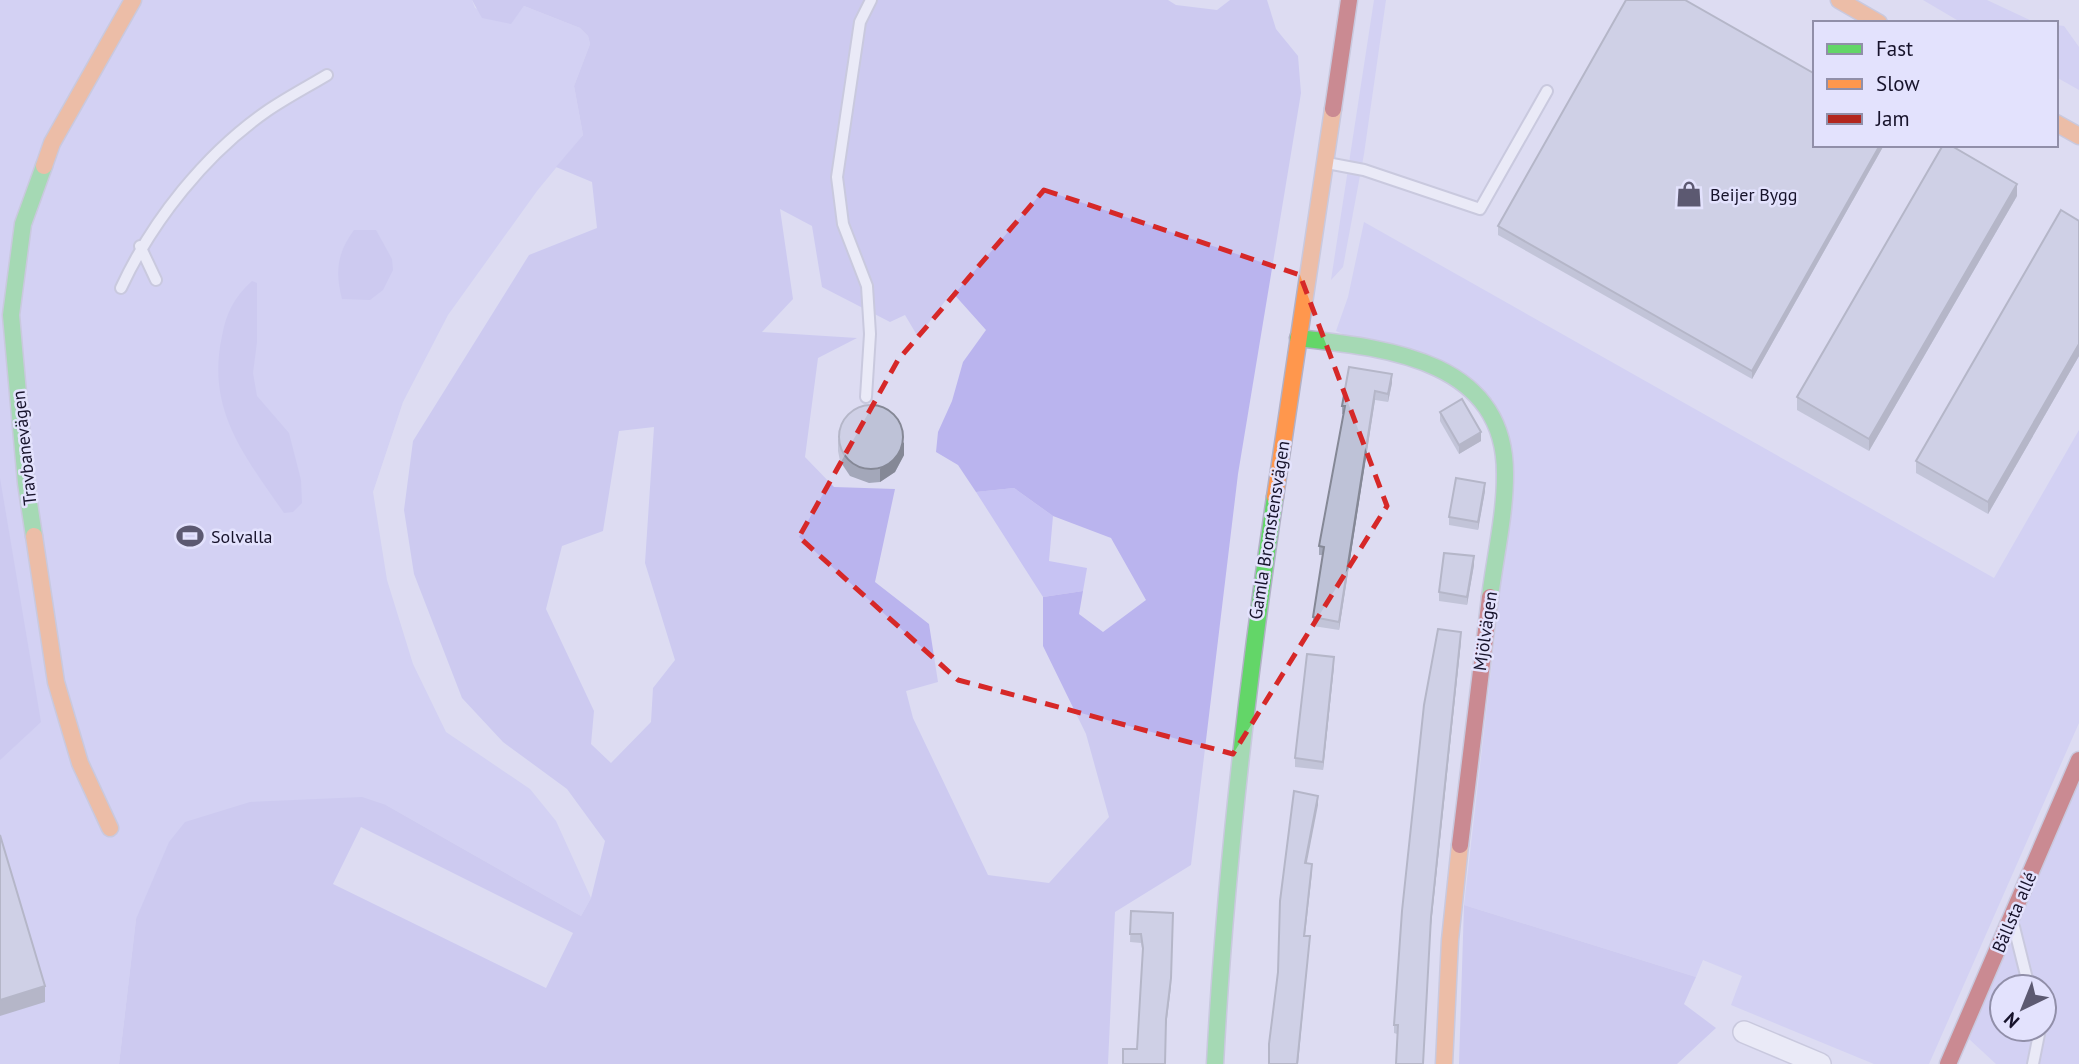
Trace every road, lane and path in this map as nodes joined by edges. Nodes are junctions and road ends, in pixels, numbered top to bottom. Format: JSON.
{"nodes":[{"id":1,"x":132,"y":0,"type":"edge"},
{"id":2,"x":871,"y":0,"type":"edge"},
{"id":3,"x":1349,"y":0,"type":"edge"},
{"id":4,"x":1839,"y":0,"type":"edge"},
{"id":5,"x":1876,"y":21,"type":"edge"},
{"id":6,"x":327,"y":75,"type":"dead end"},
{"id":7,"x":1547,"y":92,"type":"dead end"},
{"id":8,"x":2058,"y":124,"type":"edge"},
{"id":9,"x":2079,"y":136,"type":"edge"},
{"id":10,"x":1327,"y":163,"type":"junction"},
{"id":11,"x":140,"y":246,"type":"junction"},
{"id":12,"x":156,"y":280,"type":"dead end"},
{"id":13,"x":121,"y":288,"type":"dead end"},
{"id":14,"x":1298,"y":338,"type":"junction"},
{"id":15,"x":866,"y":397,"type":"dead end"},
{"id":16,"x":2079,"y":760,"type":"edge"},
{"id":17,"x":110,"y":828,"type":"dead end"},
{"id":18,"x":2011,"y":918,"type":"junction"},
{"id":19,"x":2025,"y":973,"type":"edge"},
{"id":20,"x":1744,"y":1032,"type":"dead end"},
{"id":21,"x":2037,"y":1043,"type":"edge"},
{"id":22,"x":1215,"y":1064,"type":"edge"},
{"id":23,"x":1444,"y":1064,"type":"edge"},
{"id":24,"x":1820,"y":1064,"type":"edge"},
{"id":25,"x":1948,"y":1064,"type":"edge"},
{"id":26,"x":2033,"y":1064,"type":"edge"}],
"edges":[{"from":1,"to":17,"type":"street","name":"Travbanevägen"},
{"from":2,"to":15,"type":"lane"},
{"from":3,"to":10,"type":"street","name":"Gamla Bromstensvägen"},
{"from":4,"to":5,"type":"street"},
{"from":6,"to":11,"type":"lane"},
{"from":7,"to":10,"type":"lane"},
{"from":8,"to":9,"type":"street"},
{"from":10,"to":14,"type":"street","name":"Gamla Bromstensvägen"},
{"from":11,"to":12,"type":"lane"},
{"from":11,"to":13,"type":"lane"},
{"from":14,"to":22,"type":"street","name":"Gamla Bromstensvägen"},
{"from":14,"to":23,"type":"street","name":"Mjölvägen"},
{"from":16,"to":18,"type":"street","name":"Bällsta allé"},
{"from":18,"to":19,"type":"lane"},
{"from":18,"to":25,"type":"street","name":"Bällsta allé"},
{"from":20,"to":24,"type":"street"},
{"from":21,"to":26,"type":"lane"}]}
